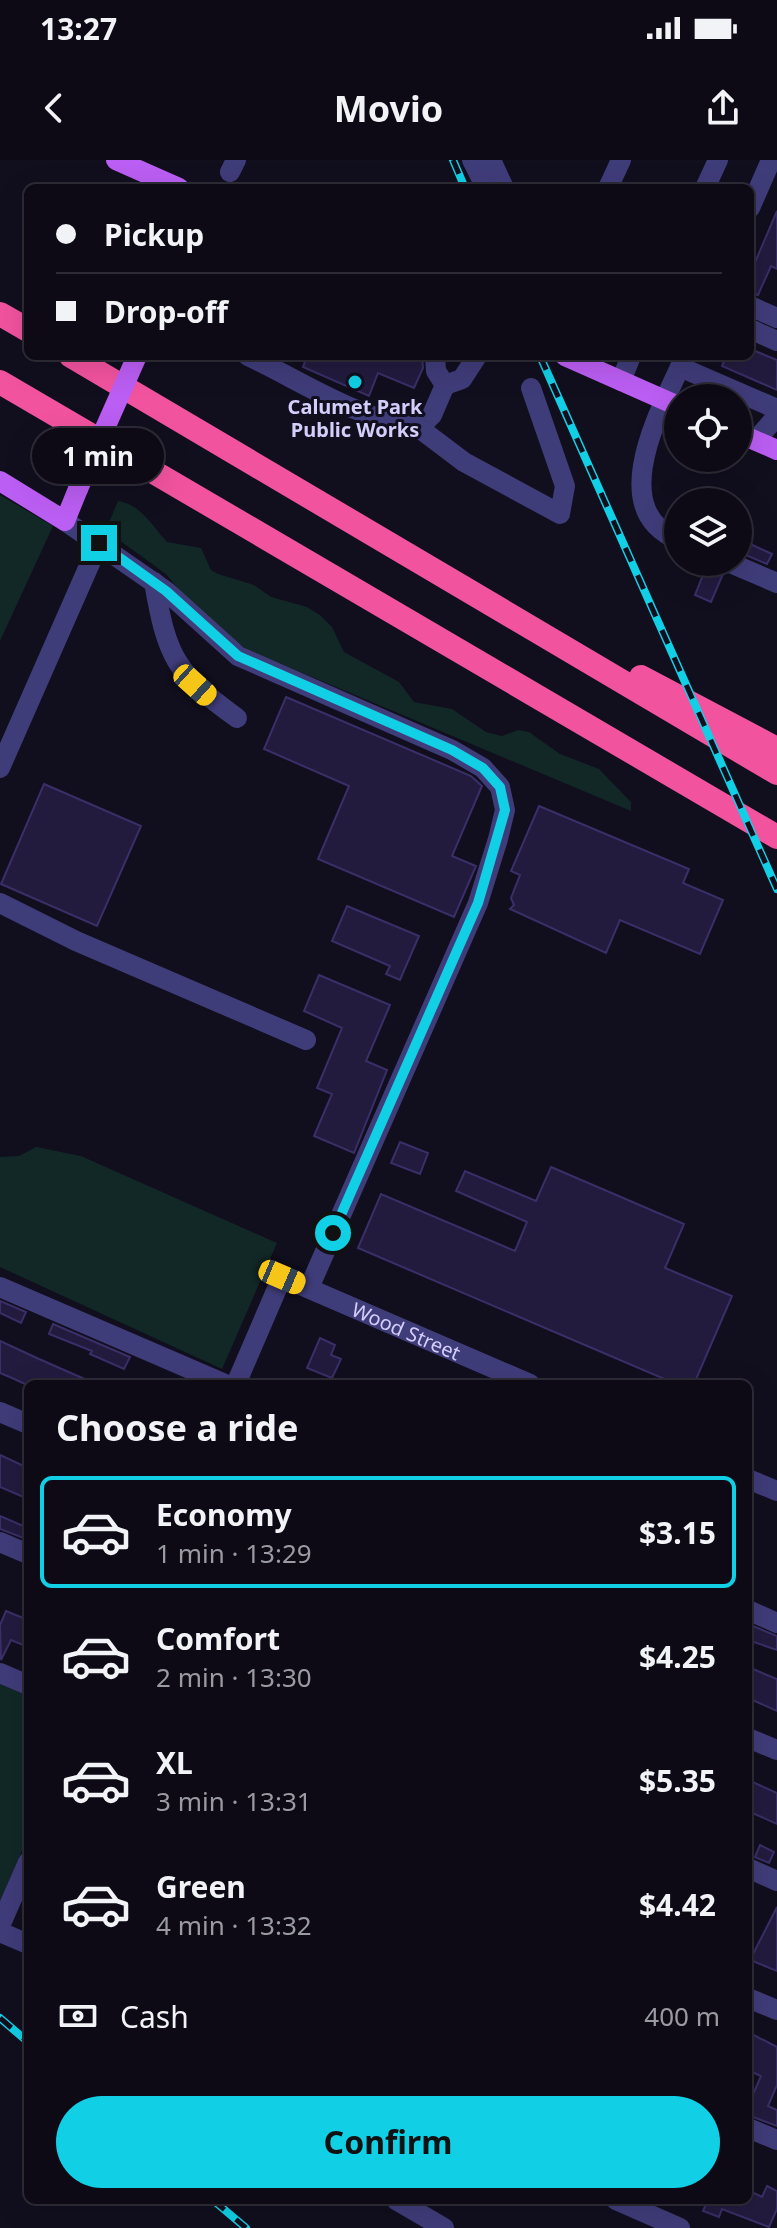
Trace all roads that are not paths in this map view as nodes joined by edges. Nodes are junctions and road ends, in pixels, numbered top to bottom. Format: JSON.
{"nodes":[{"id":1,"x":116,"y":160,"type":"edge"},
{"id":2,"x":472,"y":160,"type":"edge"},
{"id":3,"x":491,"y":160,"type":"edge"},
{"id":4,"x":621,"y":160,"type":"edge"},
{"id":5,"x":771,"y":160,"type":"edge"},
{"id":6,"x":713,"y":161,"type":"edge"},
{"id":7,"x":170,"y":184,"type":"edge"},
{"id":8,"x":484,"y":184,"type":"edge"},
{"id":9,"x":502,"y":184,"type":"edge"},
{"id":10,"x":610,"y":184,"type":"edge"},
{"id":11,"x":706,"y":184,"type":"edge"},
{"id":12,"x":769,"y":185,"type":"edge"},
{"id":13,"x":754,"y":203,"type":"edge"},
{"id":14,"x":754,"y":308,"type":"edge"},
{"id":15,"x":0,"y":314,"type":"edge"},
{"id":16,"x":777,"y":318,"type":"edge"},
{"id":17,"x":24,"y":328,"type":"edge"},
{"id":18,"x":754,"y":331,"type":"edge"},
{"id":19,"x":777,"y":341,"type":"edge"},
{"id":20,"x":78,"y":360,"type":"edge"},
{"id":21,"x":135,"y":360,"type":"edge"},
{"id":22,"x":435,"y":360,"type":"edge"},
{"id":23,"x":474,"y":360,"type":"edge"},
{"id":24,"x":578,"y":360,"type":"edge"},
{"id":25,"x":629,"y":360,"type":"edge"},
{"id":26,"x":682,"y":362,"type":"edge"},
{"id":27,"x":285,"y":364,"type":"edge"},
{"id":28,"x":621,"y":381,"type":"junction"},
{"id":29,"x":0,"y":382,"type":"edge"},
{"id":30,"x":677,"y":384,"type":"edge"},
{"id":31,"x":445,"y":385,"type":"junction"},
{"id":32,"x":531,"y":388,"type":"dead end"},
{"id":33,"x":664,"y":400,"type":"edge"},
{"id":34,"x":777,"y":409,"type":"edge"},
{"id":35,"x":777,"y":416,"type":"edge"},
{"id":36,"x":664,"y":418,"type":"edge"},
{"id":37,"x":419,"y":428,"type":"junction"},
{"id":38,"x":752,"y":433,"type":"edge"},
{"id":39,"x":752,"y":438,"type":"edge"},
{"id":40,"x":777,"y":450,"type":"edge"},
{"id":41,"x":0,"y":481,"type":"edge"},
{"id":42,"x":65,"y":521,"type":"junction"},
{"id":43,"x":664,"y":532,"type":"edge"},
{"id":44,"x":99,"y":543,"type":"junction"},
{"id":45,"x":752,"y":572,"type":"edge"},
{"id":46,"x":154,"y":582,"type":"junction"},
{"id":47,"x":777,"y":583,"type":"edge"},
{"id":48,"x":496,"y":610,"type":"junction"},
{"id":49,"x":237,"y":718,"type":"dead end"},
{"id":50,"x":777,"y":749,"type":"edge"},
{"id":51,"x":0,"y":768,"type":"edge"},
{"id":52,"x":777,"y":773,"type":"edge"},
{"id":53,"x":777,"y":837,"type":"edge"},
{"id":54,"x":0,"y":903,"type":"edge"},
{"id":55,"x":306,"y":1040,"type":"dead end"},
{"id":56,"x":0,"y":1287,"type":"edge"},
{"id":57,"x":309,"y":1288,"type":"junction"},
{"id":58,"x":216,"y":1380,"type":"edge"},
{"id":59,"x":238,"y":1380,"type":"edge"},
{"id":60,"x":521,"y":1380,"type":"edge"},
{"id":61,"x":0,"y":1412,"type":"edge"},
{"id":62,"x":24,"y":1422,"type":"edge"},
{"id":63,"x":752,"y":1481,"type":"edge"},
{"id":64,"x":777,"y":1491,"type":"edge"},
{"id":65,"x":0,"y":1542,"type":"edge"},
{"id":66,"x":24,"y":1552,"type":"edge"},
{"id":67,"x":752,"y":1612,"type":"edge"},
{"id":68,"x":777,"y":1623,"type":"edge"},
{"id":69,"x":0,"y":1673,"type":"edge"},
{"id":70,"x":24,"y":1683,"type":"edge"},
{"id":71,"x":752,"y":1740,"type":"edge"},
{"id":72,"x":777,"y":1750,"type":"edge"},
{"id":73,"x":752,"y":1870,"type":"edge"},
{"id":74,"x":24,"y":1872,"type":"edge"},
{"id":75,"x":777,"y":1881,"type":"edge"},
{"id":76,"x":0,"y":1929,"type":"edge"},
{"id":77,"x":24,"y":1942,"type":"edge"},
{"id":78,"x":752,"y":2000,"type":"edge"},
{"id":79,"x":777,"y":2010,"type":"edge"},
{"id":80,"x":752,"y":2130,"type":"edge"},
{"id":81,"x":777,"y":2140,"type":"edge"},
{"id":82,"x":403,"y":2204,"type":"edge"},
{"id":83,"x":625,"y":2204,"type":"edge"},
{"id":84,"x":446,"y":2227,"type":"edge"},
{"id":85,"x":680,"y":2228,"type":"edge"}],
"edges":[{"from":1,"to":7,"type":"main road"},
{"from":2,"to":8,"type":"street"},
{"from":3,"to":9,"type":"street"},
{"from":4,"to":10,"type":"street"},
{"from":5,"to":12,"type":"street"},
{"from":6,"to":11,"type":"street"},
{"from":12,"to":13,"type":"street"},
{"from":14,"to":16,"type":"street"},
{"from":15,"to":17,"type":"highway"},
{"from":18,"to":19,"type":"street"},
{"from":20,"to":48,"type":"highway"},
{"from":21,"to":42,"type":"main road","bridge":true},
{"from":22,"to":31,"type":"street"},
{"from":23,"to":31,"type":"street"},
{"from":24,"to":28,"type":"main road"},
{"from":25,"to":28,"type":"street"},
{"from":26,"to":30,"type":"street"},
{"from":26,"to":34,"type":"street"},
{"from":27,"to":37,"type":"street"},
{"from":28,"to":33,"type":"main road"},
{"from":29,"to":53,"type":"highway"},
{"from":31,"to":37,"type":"street"},
{"from":32,"to":37,"type":"street"},
{"from":35,"to":38,"type":"street"},
{"from":36,"to":43,"type":"street"},
{"from":39,"to":40,"type":"main road"},
{"from":41,"to":42,"type":"main road"},
{"from":42,"to":44,"type":"street"},
{"from":44,"to":46,"type":"street"},
{"from":44,"to":51,"type":"street"},
{"from":45,"to":47,"type":"street"},
{"from":46,"to":49,"type":"street"},
{"from":46,"to":57,"type":"street"},
{"from":48,"to":50,"type":"highway"},
{"from":48,"to":52,"type":"highway"},
{"from":54,"to":55,"type":"street"},
{"from":56,"to":58,"type":"street"},
{"from":57,"to":59,"type":"street","name":"Wood Street"},
{"from":57,"to":60,"type":"street","name":"Wood Street"},
{"from":61,"to":62,"type":"street"},
{"from":63,"to":64,"type":"street"},
{"from":65,"to":66,"type":"street"},
{"from":67,"to":68,"type":"street"},
{"from":69,"to":70,"type":"street"},
{"from":71,"to":72,"type":"street"},
{"from":73,"to":75,"type":"street"},
{"from":74,"to":76,"type":"street"},
{"from":76,"to":77,"type":"street"},
{"from":78,"to":79,"type":"street"},
{"from":80,"to":81,"type":"street"},
{"from":82,"to":84,"type":"street"},
{"from":83,"to":85,"type":"street"}]}
